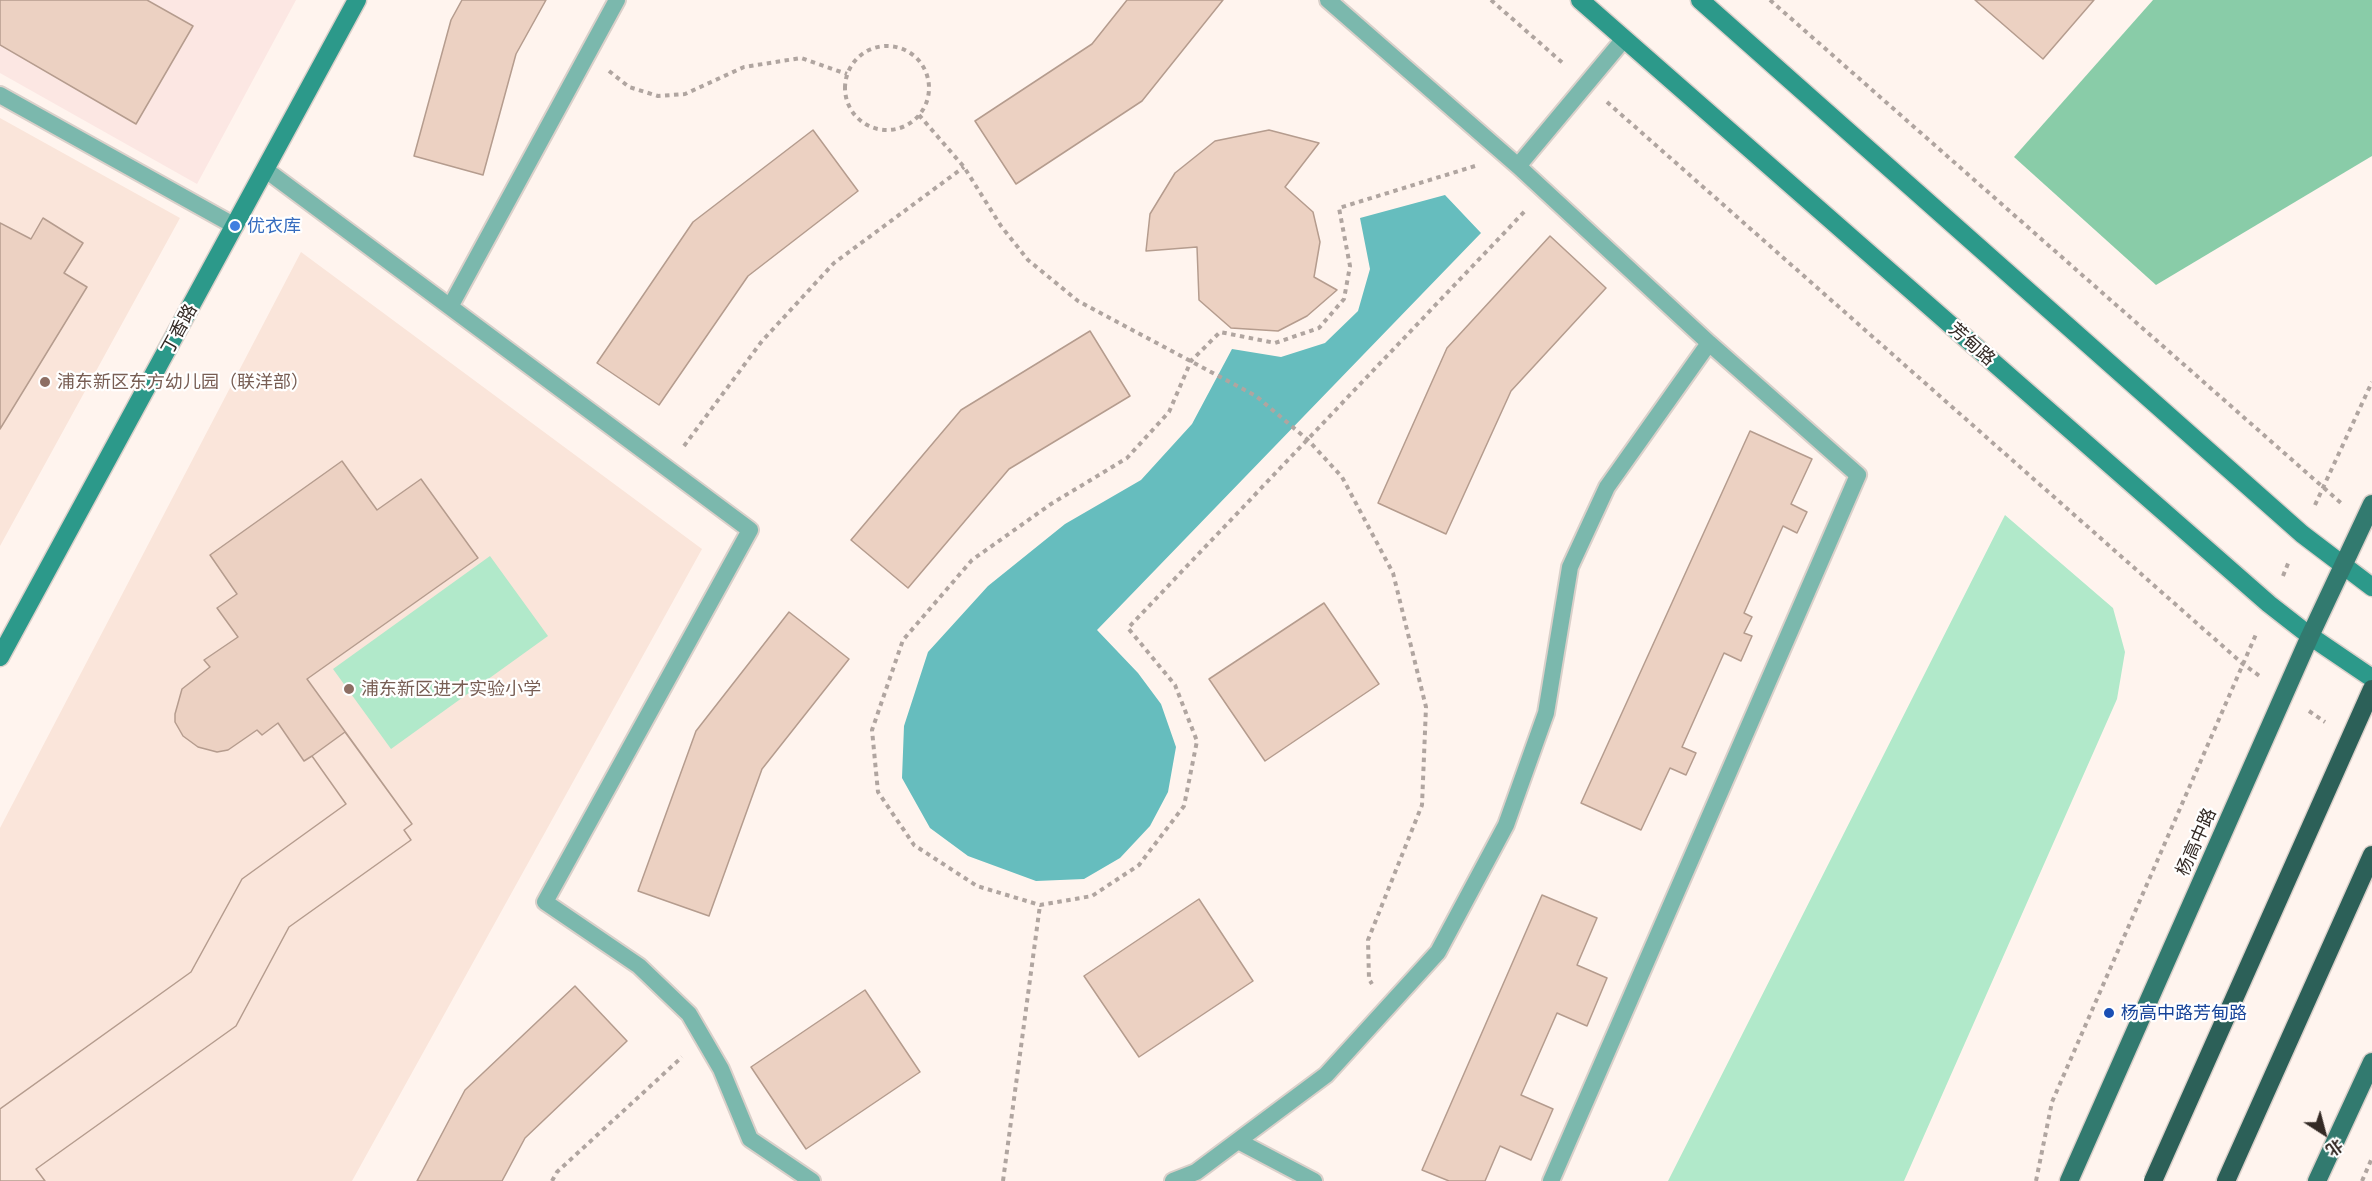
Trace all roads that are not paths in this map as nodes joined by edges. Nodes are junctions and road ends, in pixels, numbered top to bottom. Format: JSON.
{"nodes":[{"id":1,"x":357,"y":0,"type":"edge"},
{"id":2,"x":617,"y":0,"type":"edge"},
{"id":3,"x":1328,"y":0,"type":"edge"},
{"id":4,"x":1580,"y":0,"type":"edge"},
{"id":5,"x":1700,"y":0,"type":"edge"},
{"id":6,"x":1624,"y":39,"type":"junction"},
{"id":7,"x":0,"y":95,"type":"edge"},
{"id":8,"x":1512,"y":161,"type":"junction"},
{"id":9,"x":266,"y":170,"type":"junction"},
{"id":10,"x":235,"y":226,"type":"junction"},
{"id":11,"x":450,"y":307,"type":"junction"},
{"id":12,"x":1709,"y":343,"type":"junction"},
{"id":13,"x":2372,"y":504,"type":"edge"},
{"id":14,"x":2343,"y":566,"type":"junction"},
{"id":15,"x":2372,"y":587,"type":"edge"},
{"id":16,"x":2310,"y":636,"type":"junction"},
{"id":17,"x":0,"y":657,"type":"edge"},
{"id":18,"x":2372,"y":678,"type":"edge"},
{"id":19,"x":2372,"y":689,"type":"edge"},
{"id":20,"x":2372,"y":855,"type":"edge"},
{"id":21,"x":2372,"y":1062,"type":"edge"},
{"id":22,"x":1238,"y":1141,"type":"junction"},
{"id":23,"x":812,"y":1181,"type":"edge"},
{"id":24,"x":1173,"y":1181,"type":"edge"},
{"id":25,"x":1314,"y":1181,"type":"edge"},
{"id":26,"x":1551,"y":1181,"type":"edge"},
{"id":27,"x":2069,"y":1181,"type":"edge"},
{"id":28,"x":2153,"y":1181,"type":"edge"},
{"id":29,"x":2226,"y":1181,"type":"edge"},
{"id":30,"x":2318,"y":1181,"type":"edge"}],
"edges":[{"from":1,"to":9,"type":"main road","name":"丁香路"},
{"from":2,"to":11,"type":"lane"},
{"from":3,"to":8,"type":"lane"},
{"from":4,"to":6,"type":"main road","name":"芳甸路"},
{"from":5,"to":14,"type":"main road"},
{"from":6,"to":8,"type":"lane"},
{"from":6,"to":16,"type":"main road","name":"芳甸路"},
{"from":7,"to":10,"type":"lane"},
{"from":8,"to":12,"type":"lane"},
{"from":9,"to":10,"type":"main road","name":"丁香路"},
{"from":9,"to":11,"type":"lane"},
{"from":10,"to":17,"type":"main road","name":"丁香路"},
{"from":11,"to":23,"type":"lane"},
{"from":12,"to":22,"type":"lane"},
{"from":12,"to":26,"type":"lane"},
{"from":13,"to":14,"type":"main road","name":"杨高中路"},
{"from":14,"to":15,"type":"main road"},
{"from":14,"to":16,"type":"main road","name":"杨高中路"},
{"from":16,"to":18,"type":"main road","name":"芳甸路"},
{"from":16,"to":27,"type":"main road","name":"杨高中路"},
{"from":19,"to":28,"type":"highway","bridge":true},
{"from":20,"to":29,"type":"highway"},
{"from":21,"to":30,"type":"main road"},
{"from":22,"to":24,"type":"lane"},
{"from":22,"to":25,"type":"lane"}]}
